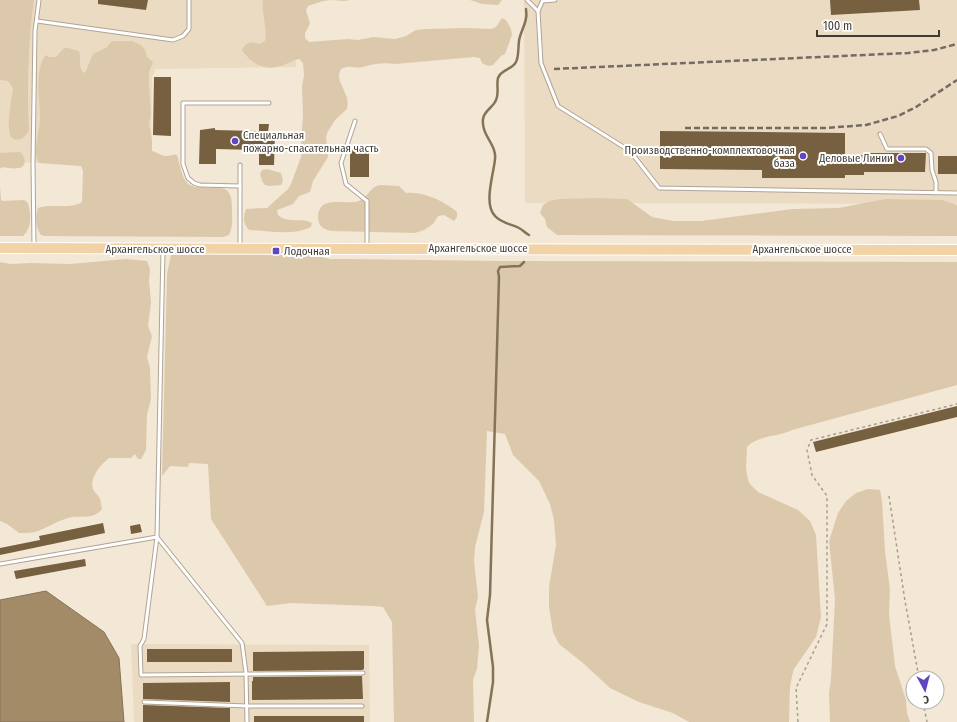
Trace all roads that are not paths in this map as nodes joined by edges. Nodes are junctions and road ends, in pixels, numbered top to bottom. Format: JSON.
{"nodes":[{"id":1,"x":39,"y":0,"type":"edge"},
{"id":2,"x":189,"y":0,"type":"edge"},
{"id":3,"x":527,"y":0,"type":"edge"},
{"id":4,"x":543,"y":0,"type":"edge"},
{"id":5,"x":555,"y":0,"type":"edge"},
{"id":6,"x":538,"y":11,"type":"junction"},
{"id":7,"x":37,"y":21,"type":"junction"},
{"id":8,"x":269,"y":103,"type":"dead end"},
{"id":9,"x":355,"y":121,"type":"dead end"},
{"id":10,"x":880,"y":134,"type":"dead end"},
{"id":11,"x":240,"y":165,"type":"dead end"},
{"id":12,"x":240,"y":186,"type":"junction"},
{"id":13,"x":957,"y":193,"type":"edge"},
{"id":14,"x":936,"y":194,"type":"junction"},
{"id":15,"x":0,"y":248,"type":"edge"},
{"id":16,"x":34,"y":248,"type":"junction"},
{"id":17,"x":240,"y":248,"type":"junction"},
{"id":18,"x":367,"y":248,"type":"junction"},
{"id":19,"x":164,"y":249,"type":"junction"},
{"id":20,"x":957,"y":250,"type":"edge"},
{"id":21,"x":157,"y":538,"type":"junction"},
{"id":22,"x":0,"y":564,"type":"edge"},
{"id":23,"x":363,"y":672,"type":"dead end"},
{"id":24,"x":246,"y":673,"type":"junction"},
{"id":25,"x":144,"y":702,"type":"dead end"},
{"id":26,"x":247,"y":706,"type":"junction"},
{"id":27,"x":362,"y":706,"type":"dead end"},
{"id":28,"x":247,"y":722,"type":"edge"}],
"edges":[{"from":1,"to":7,"type":"lane"},
{"from":2,"to":7,"type":"lane"},
{"from":3,"to":6,"type":"lane"},
{"from":4,"to":5,"type":"lane"},
{"from":4,"to":6,"type":"lane"},
{"from":6,"to":14,"type":"lane"},
{"from":7,"to":16,"type":"lane"},
{"from":8,"to":12,"type":"lane"},
{"from":9,"to":18,"type":"lane"},
{"from":10,"to":14,"type":"lane"},
{"from":11,"to":12,"type":"lane"},
{"from":12,"to":17,"type":"lane"},
{"from":13,"to":14,"type":"lane"},
{"from":15,"to":16,"type":"main road","name":"Архангельское шоссе"},
{"from":16,"to":19,"type":"main road","name":"Архангельское шоссе"},
{"from":17,"to":18,"type":"main road","name":"Архангельское шоссе"},
{"from":17,"to":19,"type":"main road","name":"Архангельское шоссе"},
{"from":18,"to":20,"type":"main road","name":"Архангельское шоссе"},
{"from":19,"to":21,"type":"lane"},
{"from":21,"to":22,"type":"lane"},
{"from":21,"to":24,"type":"lane"},
{"from":21,"to":24,"type":"lane"},
{"from":23,"to":24,"type":"lane"},
{"from":24,"to":26,"type":"lane"},
{"from":25,"to":26,"type":"lane"},
{"from":26,"to":27,"type":"lane"},
{"from":26,"to":28,"type":"lane"}]}
